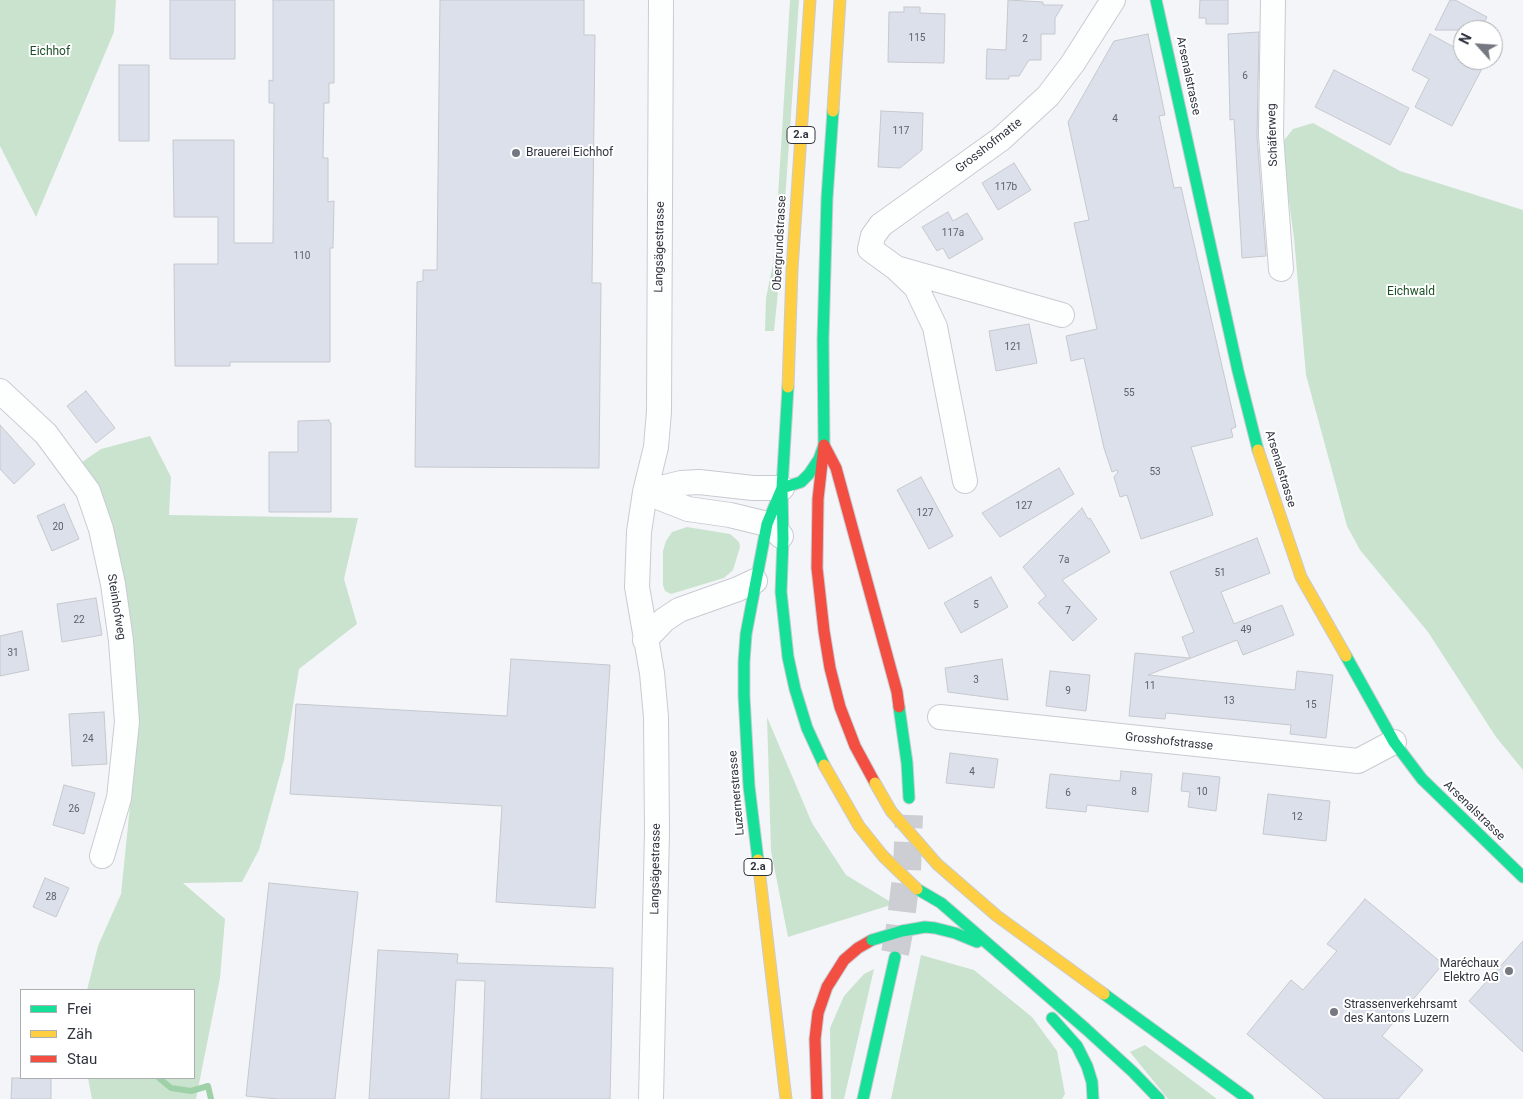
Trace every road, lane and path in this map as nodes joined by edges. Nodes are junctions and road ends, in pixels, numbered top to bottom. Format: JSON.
{"nodes":[{"id":1,"x":661,"y":0,"type":"edge"},
{"id":2,"x":810,"y":0,"type":"edge"},
{"id":3,"x":840,"y":0,"type":"edge"},
{"id":4,"x":1113,"y":0,"type":"edge"},
{"id":5,"x":1156,"y":0,"type":"edge"},
{"id":6,"x":1273,"y":0,"type":"edge"},
{"id":7,"x":896,"y":268,"type":"junction"},
{"id":8,"x":1281,"y":269,"type":"dead end"},
{"id":9,"x":1062,"y":315,"type":"dead end"},
{"id":10,"x":0,"y":391,"type":"edge"},
{"id":11,"x":824,"y":445,"type":"junction"},
{"id":12,"x":965,"y":481,"type":"dead end"},
{"id":13,"x":782,"y":488,"type":"junction"},
{"id":14,"x":645,"y":492,"type":"junction"},
{"id":15,"x":775,"y":532,"type":"junction"},
{"id":16,"x":755,"y":581,"type":"junction"},
{"id":17,"x":645,"y":640,"type":"junction"},
{"id":18,"x":940,"y":718,"type":"dead end"},
{"id":19,"x":1394,"y":742,"type":"junction"},
{"id":20,"x":909,"y":798,"type":"dead end"},
{"id":21,"x":102,"y":856,"type":"dead end"},
{"id":22,"x":1523,"y":877,"type":"edge"},
{"id":23,"x":917,"y":889,"type":"junction"},
{"id":24,"x":902,"y":931,"type":"junction"},
{"id":25,"x":955,"y":933,"type":"junction"},
{"id":26,"x":929,"y":939,"type":"dead end"},
{"id":27,"x":996,"y":952,"type":"junction"},
{"id":28,"x":980,"y":954,"type":"dead end"},
{"id":29,"x":895,"y":957,"type":"tunnel mouth"},
{"id":30,"x":1043,"y":1010,"type":"dead end"},
{"id":31,"x":651,"y":1099,"type":"edge"},
{"id":32,"x":786,"y":1099,"type":"edge"},
{"id":33,"x":817,"y":1099,"type":"edge"},
{"id":34,"x":862,"y":1099,"type":"edge"},
{"id":35,"x":1093,"y":1099,"type":"edge"},
{"id":36,"x":1159,"y":1099,"type":"edge"},
{"id":37,"x":1248,"y":1099,"type":"edge"}],
"edges":[{"from":1,"to":14,"type":"street","name":"Langsägestrasse"},
{"from":2,"to":13,"type":"main road","name":"Obergrundstrasse","number":"2.a"},
{"from":3,"to":11,"type":"main road","number":"2.a"},
{"from":4,"to":7,"type":"street","name":"Grosshofmatte"},
{"from":5,"to":19,"type":"main road","name":"Arsenalstrasse"},
{"from":6,"to":8,"type":"street","name":"Schäferweg"},
{"from":7,"to":9,"type":"street","name":"Grosshofmatte"},
{"from":7,"to":12,"type":"street","name":"Grosshofmatte"},
{"from":10,"to":21,"type":"street","name":"Steinhofweg"},
{"from":11,"to":13,"type":"main road"},
{"from":11,"to":20,"type":"main road","number":"2.a"},
{"from":11,"to":37,"type":"main road","bridge":true},
{"from":13,"to":14,"type":"street"},
{"from":13,"to":15,"type":"main road"},
{"from":13,"to":15,"type":"main road","name":"Luzernerstrasse","number":"2.a"},
{"from":14,"to":15,"type":"street"},
{"from":14,"to":17,"type":"street","name":"Langsägestrasse"},
{"from":15,"to":16,"type":"main road","name":"Luzernerstrasse","number":"2.a"},
{"from":15,"to":23,"type":"main road","bridge":true},
{"from":16,"to":17,"type":"street"},
{"from":16,"to":32,"type":"main road","name":"Luzernerstrasse","number":"2.a"},
{"from":17,"to":31,"type":"street","name":"Langsägestrasse"},
{"from":18,"to":19,"type":"street","name":"Grosshofstrasse"},
{"from":19,"to":22,"type":"main road","name":"Arsenalstrasse"},
{"from":23,"to":25,"type":"main road"},
{"from":23,"to":27,"type":"main road"},
{"from":24,"to":25,"type":"main road"},
{"from":24,"to":26,"type":"main road"},
{"from":24,"to":33,"type":"main road","bridge":true},
{"from":25,"to":27,"type":"main road"},
{"from":25,"to":28,"type":"main road"},
{"from":27,"to":36,"type":"main road"},
{"from":29,"to":34,"type":"main road"},
{"from":30,"to":35,"type":"main road"}]}
